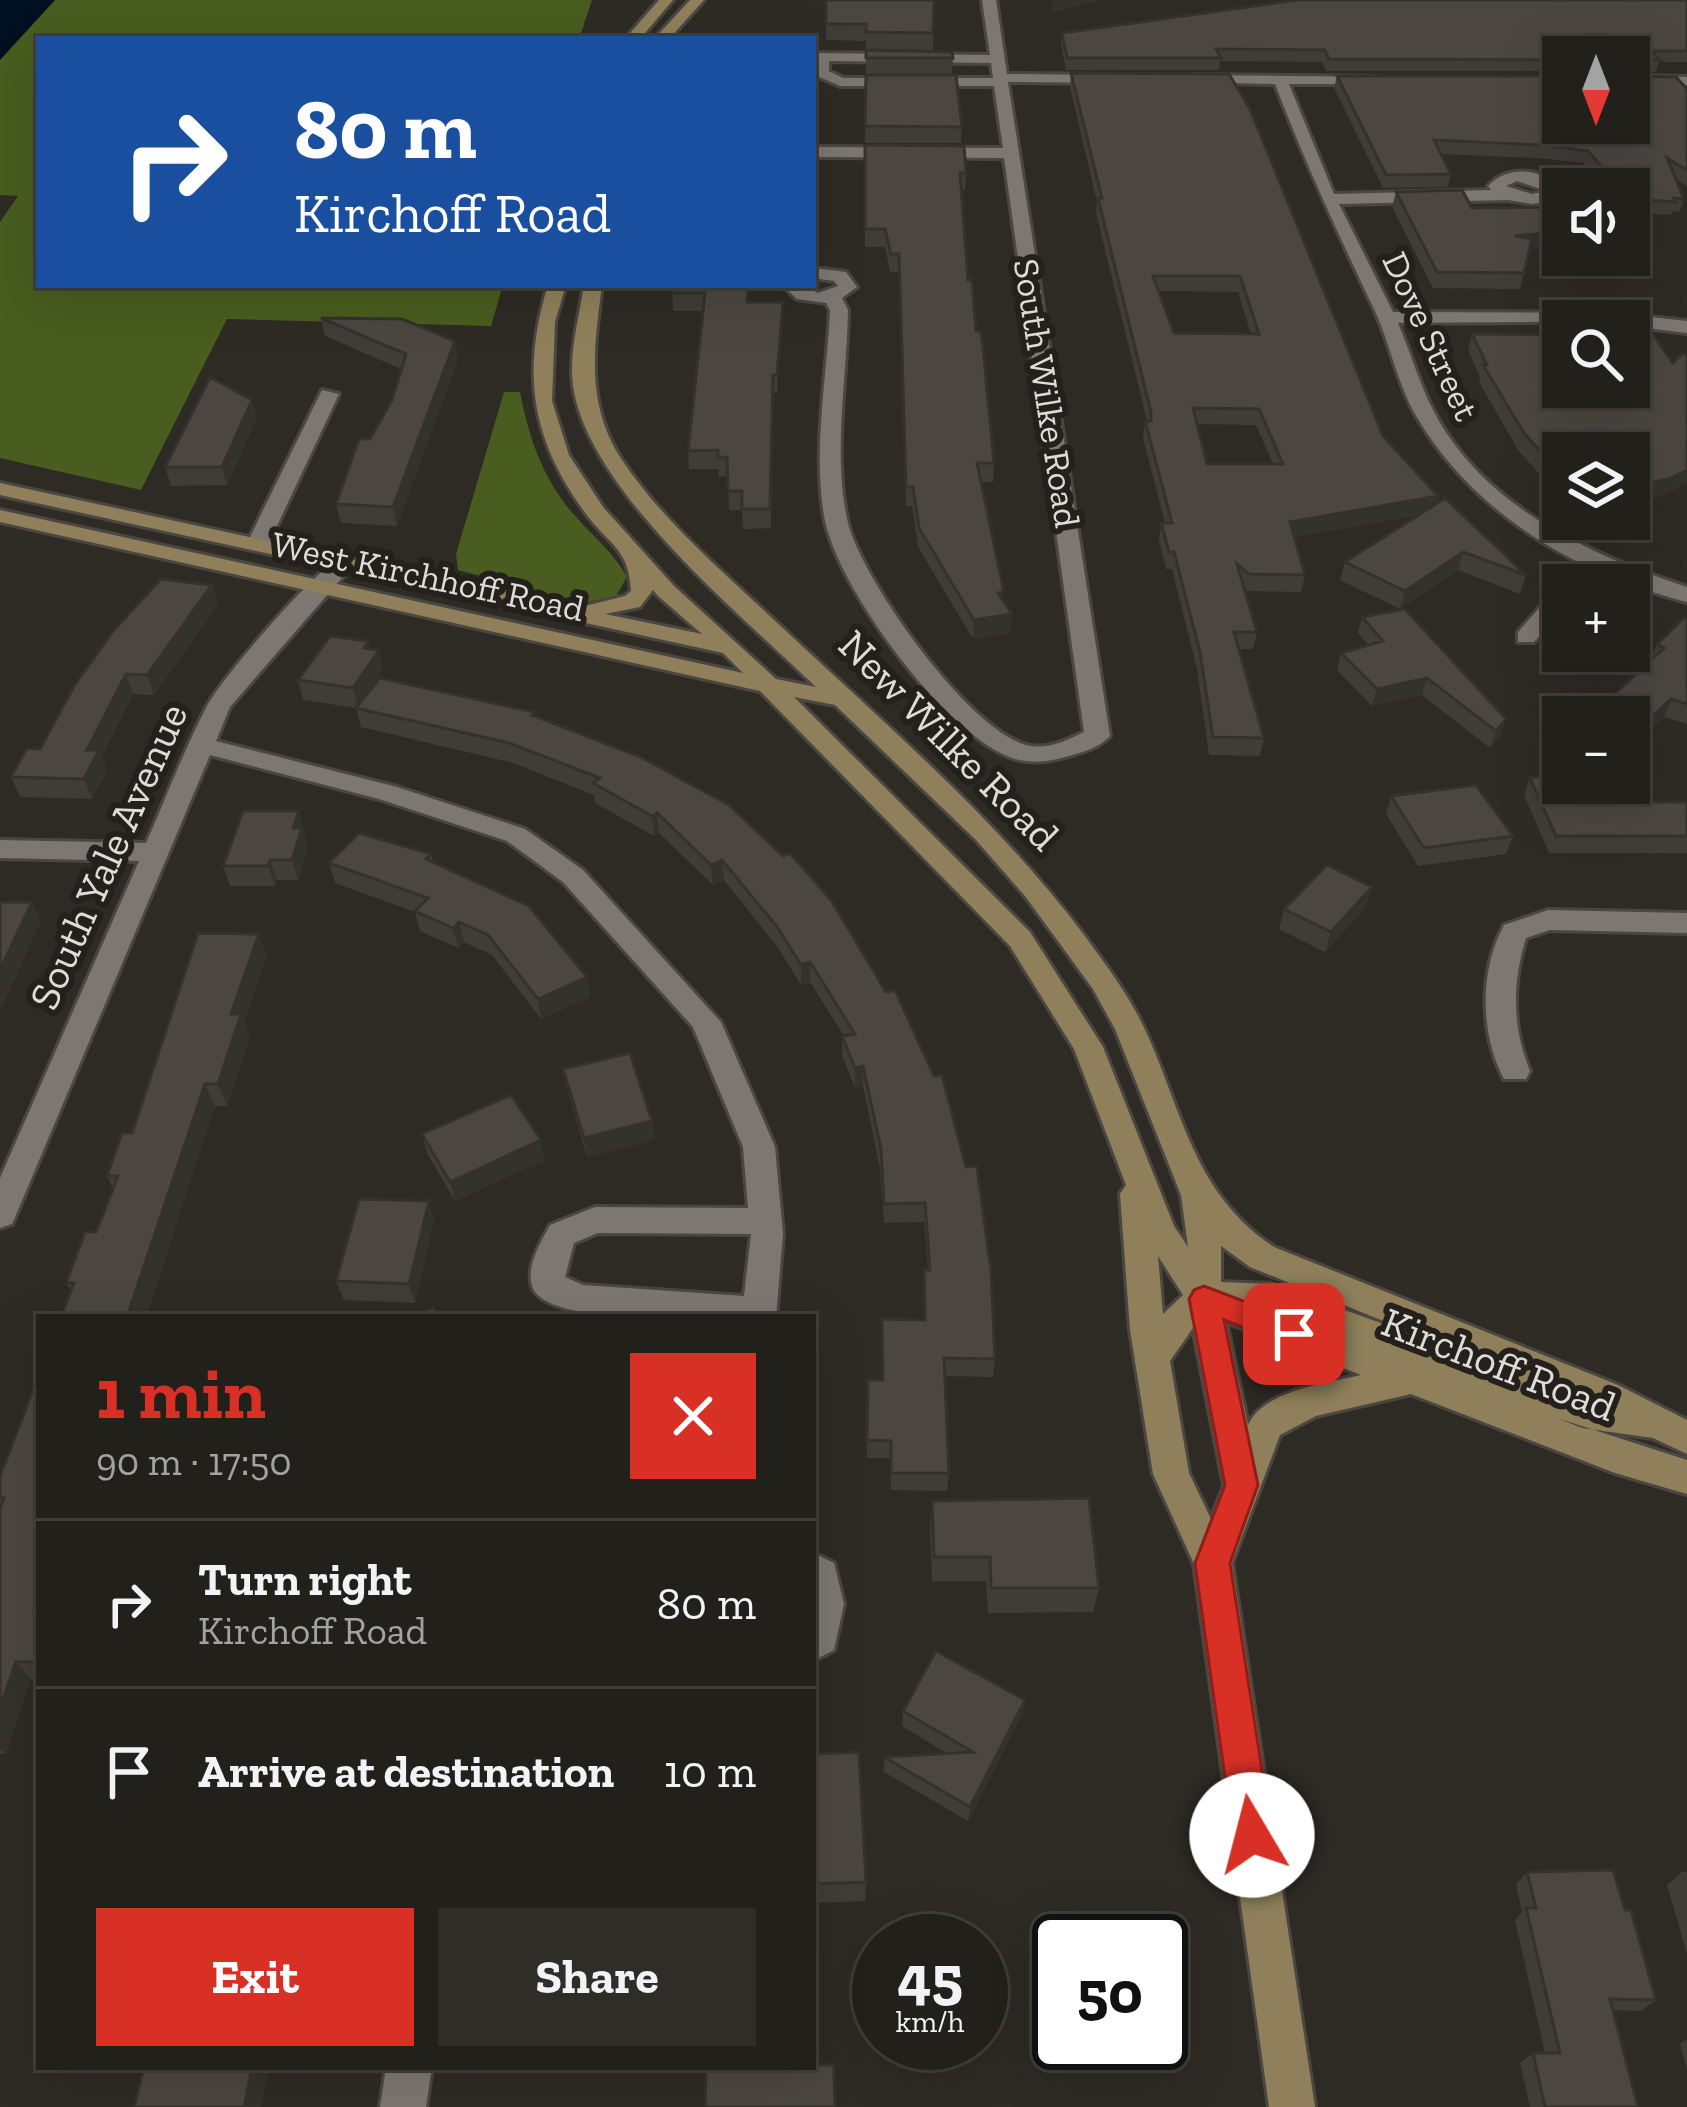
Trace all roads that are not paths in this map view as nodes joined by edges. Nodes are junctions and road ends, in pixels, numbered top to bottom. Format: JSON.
{"nodes":[{"id":1,"x":666,"y":0,"type":"edge"},
{"id":2,"x":697,"y":0,"type":"edge"},
{"id":3,"x":989,"y":0,"type":"edge"},
{"id":4,"x":635,"y":36,"type":"edge"},
{"id":5,"x":664,"y":36,"type":"edge"},
{"id":6,"x":818,"y":57,"type":"edge"},
{"id":7,"x":1000,"y":73,"type":"junction"},
{"id":8,"x":1117,"y":79,"type":"edge"},
{"id":9,"x":1164,"y":79,"type":"edge"},
{"id":10,"x":1280,"y":79,"type":"junction"},
{"id":11,"x":1398,"y":80,"type":"edge"},
{"id":12,"x":1650,"y":80,"type":"edge"},
{"id":13,"x":1687,"y":81,"type":"edge"},
{"id":14,"x":816,"y":152,"type":"edge"},
{"id":15,"x":1011,"y":154,"type":"junction"},
{"id":16,"x":1508,"y":195,"type":"dead end"},
{"id":17,"x":1328,"y":199,"type":"junction"},
{"id":18,"x":816,"y":274,"type":"edge"},
{"id":19,"x":556,"y":288,"type":"edge"},
{"id":20,"x":592,"y":288,"type":"edge"},
{"id":21,"x":795,"y":288,"type":"edge"},
{"id":22,"x":832,"y":297,"type":"junction"},
{"id":23,"x":1387,"y":317,"type":"junction"},
{"id":24,"x":1687,"y":327,"type":"edge"},
{"id":25,"x":329,"y":394,"type":"dead end"},
{"id":26,"x":0,"y":489,"type":"edge"},
{"id":27,"x":0,"y":515,"type":"edge"},
{"id":28,"x":258,"y":543,"type":"junction"},
{"id":29,"x":344,"y":563,"type":"junction"},
{"id":30,"x":641,"y":563,"type":"junction"},
{"id":31,"x":1595,"y":564,"type":"edge"},
{"id":32,"x":1650,"y":583,"type":"edge"},
{"id":33,"x":316,"y":589,"type":"junction"},
{"id":34,"x":1687,"y":595,"type":"edge"},
{"id":35,"x":573,"y":612,"type":"junction"},
{"id":36,"x":1542,"y":619,"type":"edge"},
{"id":37,"x":1526,"y":637,"type":"dead end"},
{"id":38,"x":731,"y":648,"type":"junction"},
{"id":39,"x":809,"y":664,"type":"junction"},
{"id":40,"x":767,"y":687,"type":"junction"},
{"id":41,"x":843,"y":699,"type":"junction"},
{"id":42,"x":199,"y":744,"type":"junction"},
{"id":43,"x":0,"y":850,"type":"edge"},
{"id":44,"x":153,"y":852,"type":"junction"},
{"id":45,"x":1687,"y":923,"type":"edge"},
{"id":46,"x":1515,"y":1071,"type":"dead end"},
{"id":47,"x":1138,"y":1183,"type":"junction"},
{"id":48,"x":1197,"y":1195,"type":"junction"},
{"id":49,"x":0,"y":1215,"type":"edge"},
{"id":50,"x":766,"y":1222,"type":"junction"},
{"id":51,"x":1204,"y":1299,"type":"junction"},
{"id":52,"x":748,"y":1314,"type":"edge"},
{"id":53,"x":759,"y":1314,"type":"edge"},
{"id":54,"x":1152,"y":1359,"type":"junction"},
{"id":55,"x":1411,"y":1379,"type":"junction"},
{"id":56,"x":1672,"y":1430,"type":"edge"},
{"id":57,"x":1687,"y":1477,"type":"edge"},
{"id":58,"x":1242,"y":1485,"type":"junction"},
{"id":59,"x":1213,"y":1563,"type":"junction"},
{"id":60,"x":816,"y":1573,"type":"edge"},
{"id":61,"x":816,"y":1640,"type":"edge"},
{"id":62,"x":409,"y":2070,"type":"edge"},
{"id":63,"x":403,"y":2107,"type":"edge"},
{"id":64,"x":1292,"y":2107,"type":"edge"}],
"edges":[{"from":1,"to":4,"type":"main road"},
{"from":2,"to":5,"type":"main road"},
{"from":3,"to":7,"type":"street","name":"South Wilke Road"},
{"from":6,"to":7,"type":"street"},
{"from":6,"to":7,"type":"street"},
{"from":7,"to":8,"type":"street"},
{"from":7,"to":15,"type":"street","name":"South Wilke Road"},
{"from":9,"to":10,"type":"street"},
{"from":10,"to":11,"type":"street"},
{"from":10,"to":17,"type":"street","name":"Dove Street"},
{"from":12,"to":13,"type":"street"},
{"from":14,"to":15,"type":"street"},
{"from":15,"to":22,"type":"street","name":"South Wilke Road"},
{"from":16,"to":17,"type":"street"},
{"from":17,"to":23,"type":"street","name":"Dove Street"},
{"from":18,"to":22,"type":"street"},
{"from":19,"to":30,"type":"main road"},
{"from":20,"to":39,"type":"main road","name":"New Wilke Road"},
{"from":21,"to":22,"type":"street"},
{"from":23,"to":24,"type":"street"},
{"from":23,"to":31,"type":"street","name":"Dove Street"},
{"from":25,"to":28,"type":"street"},
{"from":26,"to":28,"type":"main road","name":"West Kirchhoff Road"},
{"from":27,"to":33,"type":"main road","name":"West Kirchhoff Road"},
{"from":28,"to":29,"type":"main road","name":"West Kirchhoff Road"},
{"from":29,"to":33,"type":"street","name":"South Yale Avenue"},
{"from":29,"to":35,"type":"main road","name":"West Kirchhoff Road"},
{"from":30,"to":35,"type":"main road"},
{"from":30,"to":38,"type":"main road"},
{"from":32,"to":34,"type":"street","name":"Dove Street"},
{"from":33,"to":40,"type":"main road","name":"West Kirchhoff Road"},
{"from":33,"to":42,"type":"street","name":"South Yale Avenue"},
{"from":35,"to":38,"type":"main road","name":"West Kirchhoff Road"},
{"from":36,"to":37,"type":"street"},
{"from":38,"to":39,"type":"main road","name":"West Kirchhoff Road"},
{"from":38,"to":40,"type":"main road"},
{"from":39,"to":41,"type":"main road","name":"New Wilke Road"},
{"from":40,"to":41,"type":"main road","name":"West Kirchhoff Road"},
{"from":40,"to":47,"type":"main road"},
{"from":41,"to":48,"type":"main road","name":"New Wilke Road"},
{"from":42,"to":44,"type":"street","name":"South Yale Avenue"},
{"from":42,"to":50,"type":"street"},
{"from":43,"to":44,"type":"street"},
{"from":44,"to":49,"type":"street","name":"South Yale Avenue"},
{"from":45,"to":46,"type":"street"},
{"from":47,"to":51,"type":"main road"},
{"from":47,"to":54,"type":"main road"},
{"from":48,"to":51,"type":"main road","name":"New Wilke Road"},
{"from":48,"to":56,"type":"main road","name":"Kirchoff Road"},
{"from":50,"to":52,"type":"street"},
{"from":50,"to":53,"type":"street"},
{"from":51,"to":54,"type":"main road"},
{"from":51,"to":55,"type":"main road","name":"Kirchoff Road"},
{"from":51,"to":56,"type":"main road"},
{"from":51,"to":58,"type":"main road"},
{"from":54,"to":59,"type":"main road"},
{"from":55,"to":57,"type":"main road","name":"Kirchoff Road"},
{"from":55,"to":58,"type":"main road"},
{"from":58,"to":59,"type":"main road"},
{"from":59,"to":64,"type":"main road"},
{"from":60,"to":61,"type":"street"},
{"from":62,"to":63,"type":"street"}]}
